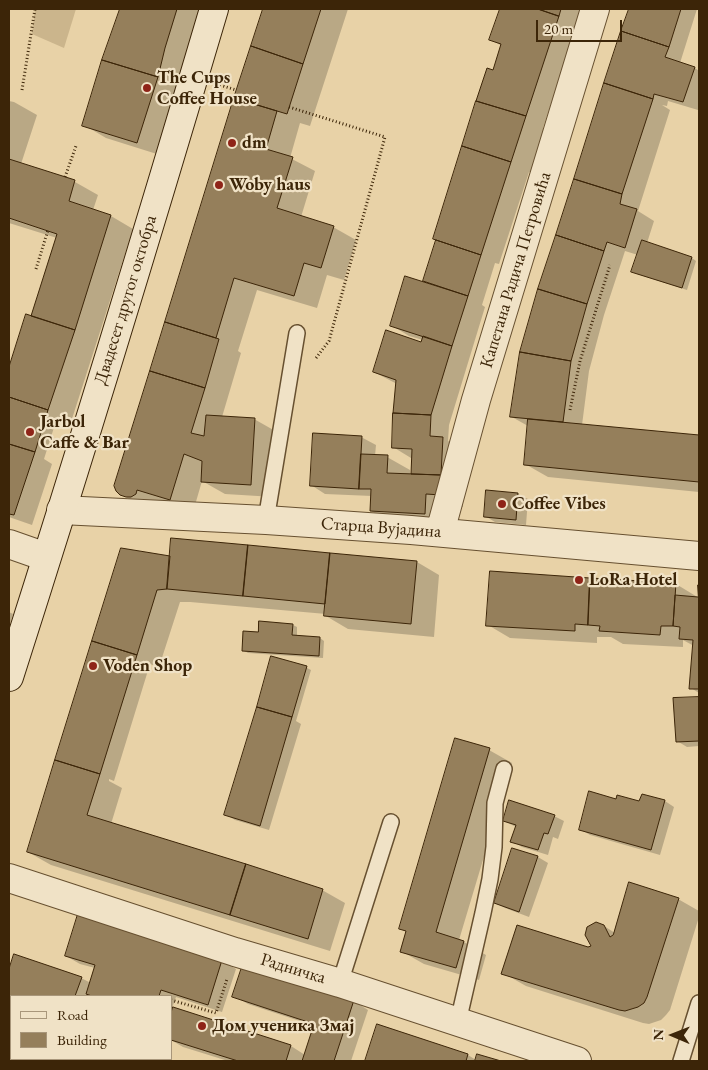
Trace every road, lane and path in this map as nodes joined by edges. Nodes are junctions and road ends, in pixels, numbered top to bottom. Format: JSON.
{"nodes":[{"id":1,"x":35,"y":9,"type":"edge"},
{"id":2,"x":214,"y":9,"type":"edge"},
{"id":3,"x":594,"y":9,"type":"edge"},
{"id":4,"x":22,"y":90,"type":"dead end"},
{"id":5,"x":288,"y":107,"type":"dead end"},
{"id":6,"x":76,"y":146,"type":"dead end"},
{"id":7,"x":65,"y":177,"type":"dead end"},
{"id":8,"x":48,"y":230,"type":"dead end"},
{"id":9,"x":610,"y":265,"type":"dead end"},
{"id":10,"x":36,"y":269,"type":"dead end"},
{"id":11,"x":297,"y":332,"type":"dead end"},
{"id":12,"x":313,"y":362,"type":"dead end"},
{"id":13,"x":570,"y":410,"type":"dead end"},
{"id":14,"x":61,"y":510,"type":"junction"},
{"id":15,"x":266,"y":520,"type":"junction"},
{"id":16,"x":440,"y":532,"type":"junction"},
{"id":17,"x":9,"y":544,"type":"edge"},
{"id":18,"x":699,"y":556,"type":"edge"},
{"id":19,"x":46,"y":557,"type":"junction"},
{"id":20,"x":9,"y":677,"type":"edge"},
{"id":21,"x":504,"y":769,"type":"dead end"},
{"id":22,"x":391,"y":822,"type":"dead end"},
{"id":23,"x":9,"y":878,"type":"edge"},
{"id":24,"x":236,"y":952,"type":"junction"},
{"id":25,"x":340,"y":983,"type":"junction"},
{"id":26,"x":172,"y":1000,"type":"edge"},
{"id":27,"x":699,"y":1004,"type":"edge"},
{"id":28,"x":458,"y":1022,"type":"junction"},
{"id":29,"x":577,"y":1061,"type":"edge"},
{"id":30,"x":681,"y":1061,"type":"edge"}],
"edges":[{"from":1,"to":4,"type":"path"},
{"from":2,"to":14,"type":"street","name":"Двадесет другог октобра"},
{"from":3,"to":16,"type":"street","name":"Капетана Радича Петровића"},
{"from":5,"to":12,"type":"path"},
{"from":6,"to":7,"type":"path"},
{"from":8,"to":10,"type":"path"},
{"from":9,"to":13,"type":"path"},
{"from":11,"to":15,"type":"lane"},
{"from":14,"to":15,"type":"street","name":"Старца Вујадина"},
{"from":14,"to":19,"type":"street","name":"Двадесет другог октобра"},
{"from":15,"to":16,"type":"street","name":"Старца Вујадина"},
{"from":16,"to":18,"type":"street","name":"Старца Вујадина"},
{"from":17,"to":19,"type":"street"},
{"from":19,"to":20,"type":"street","name":"Двадесет другог октобра"},
{"from":21,"to":28,"type":"lane"},
{"from":22,"to":25,"type":"lane"},
{"from":23,"to":24,"type":"street","name":"Радничка"},
{"from":24,"to":25,"type":"street","name":"Радничка"},
{"from":24,"to":26,"type":"path"},
{"from":25,"to":28,"type":"street","name":"Радничка"},
{"from":27,"to":30,"type":"lane"},
{"from":28,"to":29,"type":"street","name":"Радничка"}]}
